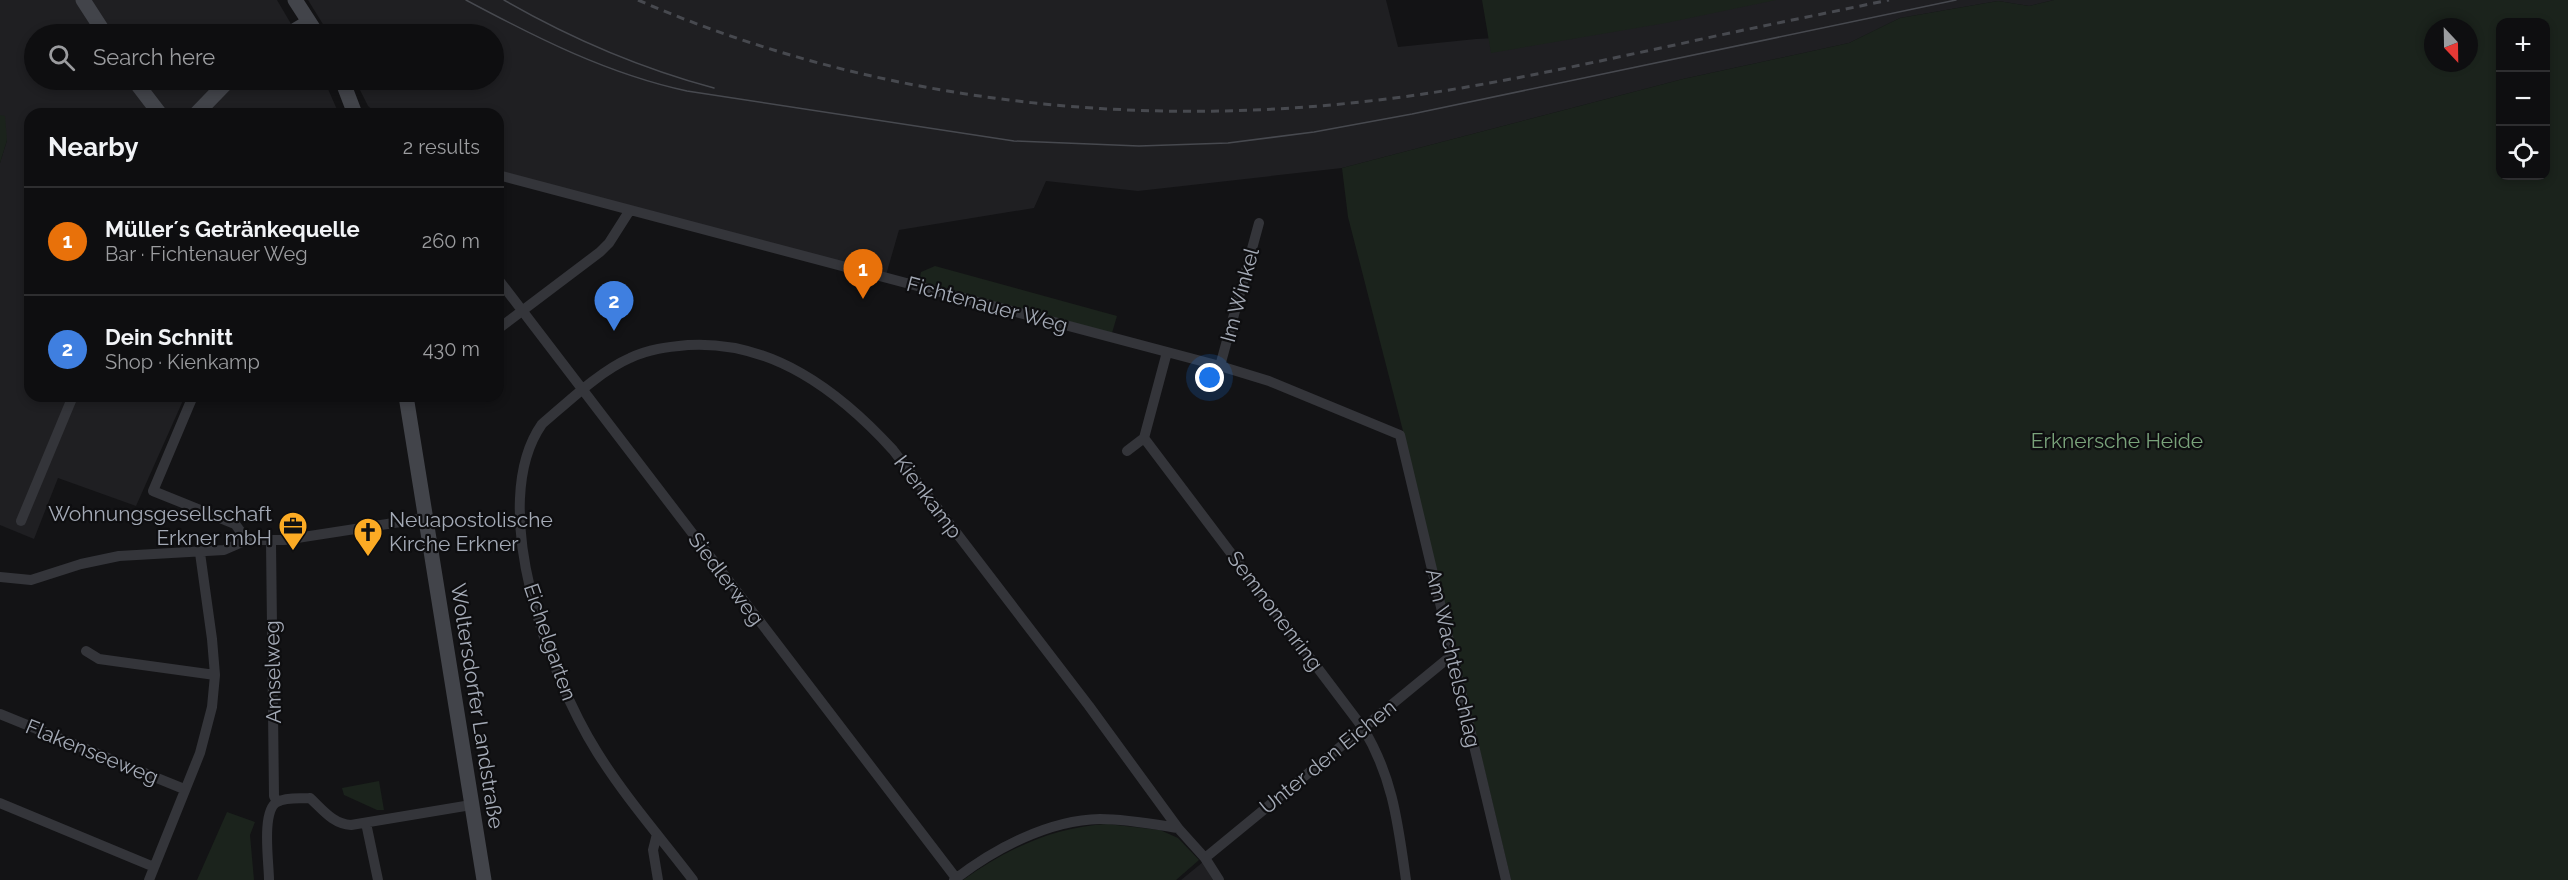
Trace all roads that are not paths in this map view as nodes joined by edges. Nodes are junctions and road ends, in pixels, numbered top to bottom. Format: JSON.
{"nodes":[{"id":1,"x":83,"y":0,"type":"edge"},
{"id":2,"x":295,"y":0,"type":"edge"},
{"id":3,"x":99,"y":24,"type":"edge"},
{"id":4,"x":310,"y":24,"type":"edge"},
{"id":5,"x":142,"y":90,"type":"edge"},
{"id":6,"x":219,"y":90,"type":"edge"},
{"id":7,"x":346,"y":90,"type":"edge"},
{"id":8,"x":155,"y":108,"type":"edge"},
{"id":9,"x":202,"y":108,"type":"edge"},
{"id":10,"x":353,"y":108,"type":"edge"},
{"id":11,"x":504,"y":177,"type":"edge"},
{"id":12,"x":630,"y":210,"type":"junction"},
{"id":13,"x":1259,"y":224,"type":"dead end"},
{"id":14,"x":504,"y":287,"type":"edge"},
{"id":15,"x":522,"y":310,"type":"junction"},
{"id":16,"x":504,"y":324,"type":"edge"},
{"id":17,"x":1167,"y":352,"type":"junction"},
{"id":18,"x":1220,"y":366,"type":"junction"},
{"id":19,"x":583,"y":390,"type":"junction"},
{"id":20,"x":71,"y":402,"type":"edge"},
{"id":21,"x":190,"y":402,"type":"edge"},
{"id":22,"x":407,"y":402,"type":"edge"},
{"id":23,"x":1400,"y":435,"type":"joint"},
{"id":24,"x":1144,"y":438,"type":"junction"},
{"id":25,"x":1127,"y":451,"type":"dead end"},
{"id":26,"x":426,"y":518,"type":"junction"},
{"id":27,"x":21,"y":521,"type":"dead end"},
{"id":28,"x":248,"y":540,"type":"junction"},
{"id":29,"x":271,"y":542,"type":"junction"},
{"id":30,"x":200,"y":553,"type":"junction"},
{"id":31,"x":1,"y":581,"type":"edge"},
{"id":32,"x":86,"y":651,"type":"dead end"},
{"id":33,"x":1452,"y":655,"type":"junction"},
{"id":34,"x":215,"y":675,"type":"junction"},
{"id":35,"x":0,"y":714,"type":"edge"},
{"id":36,"x":1363,"y":728,"type":"junction"},
{"id":37,"x":184,"y":789,"type":"junction"},
{"id":38,"x":277,"y":802,"type":"junction"},
{"id":39,"x":0,"y":803,"type":"edge"},
{"id":40,"x":471,"y":805,"type":"junction"},
{"id":41,"x":366,"y":823,"type":"junction"},
{"id":42,"x":1178,"y":828,"type":"junction"},
{"id":43,"x":657,"y":834,"type":"junction"},
{"id":44,"x":1205,"y":858,"type":"junction"},
{"id":45,"x":154,"y":867,"type":"junction"},
{"id":46,"x":955,"y":879,"type":"edge"},
{"id":47,"x":149,"y":880,"type":"edge"},
{"id":48,"x":269,"y":880,"type":"edge"},
{"id":49,"x":378,"y":880,"type":"edge"},
{"id":50,"x":484,"y":880,"type":"edge"},
{"id":51,"x":658,"y":880,"type":"edge"},
{"id":52,"x":693,"y":880,"type":"edge"},
{"id":53,"x":1219,"y":880,"type":"edge"},
{"id":54,"x":1406,"y":880,"type":"edge"},
{"id":55,"x":1506,"y":880,"type":"edge"}],
"edges":[{"from":1,"to":3,"type":"main road"},
{"from":2,"to":4,"type":"main road"},
{"from":5,"to":8,"type":"main road"},
{"from":6,"to":9,"type":"main road"},
{"from":7,"to":10,"type":"main road"},
{"from":11,"to":12,"type":"street","name":"Fichtenauer Weg"},
{"from":12,"to":15,"type":"street"},
{"from":12,"to":17,"type":"street","name":"Fichtenauer Weg"},
{"from":13,"to":18,"type":"street","name":"Im Winkel"},
{"from":14,"to":15,"type":"street","name":"Siedlerweg"},
{"from":15,"to":16,"type":"street"},
{"from":15,"to":19,"type":"street","name":"Siedlerweg"},
{"from":17,"to":18,"type":"street","name":"Fichtenauer Weg"},
{"from":17,"to":24,"type":"street"},
{"from":18,"to":23,"type":"street","name":"Fichtenauer Weg"},
{"from":19,"to":42,"type":"street","name":"Kienkamp"},
{"from":19,"to":43,"type":"street","name":"Eichelgarten"},
{"from":19,"to":46,"type":"street","name":"Siedlerweg"},
{"from":20,"to":27,"type":"street"},
{"from":21,"to":28,"type":"street"},
{"from":22,"to":26,"type":"main road","name":"Woltersdorfer Landstraße"},
{"from":23,"to":33,"type":"street","name":"Am Wachtelschlag"},
{"from":24,"to":25,"type":"street"},
{"from":24,"to":36,"type":"street","name":"Semnonenring"},
{"from":26,"to":29,"type":"street"},
{"from":26,"to":40,"type":"main road","name":"Woltersdorfer Landstraße"},
{"from":28,"to":29,"type":"street"},
{"from":28,"to":30,"type":"street"},
{"from":29,"to":38,"type":"street","name":"Amselweg"},
{"from":30,"to":31,"type":"street"},
{"from":30,"to":34,"type":"street","name":"Flakenseeweg"},
{"from":32,"to":34,"type":"street"},
{"from":33,"to":36,"type":"street","name":"Unter den Eichen"},
{"from":33,"to":55,"type":"street","name":"Am Wachtelschlag"},
{"from":34,"to":37,"type":"street","name":"Flakenseeweg"},
{"from":35,"to":37,"type":"street","name":"Flakenseeweg"},
{"from":36,"to":44,"type":"street","name":"Unter den Eichen"},
{"from":36,"to":54,"type":"street","name":"Semnonenring"},
{"from":37,"to":45,"type":"street","name":"Flakenseeweg"},
{"from":38,"to":41,"type":"street"},
{"from":38,"to":48,"type":"street"},
{"from":39,"to":45,"type":"street"},
{"from":40,"to":41,"type":"street"},
{"from":40,"to":50,"type":"main road","name":"Woltersdorfer Landstraße"},
{"from":41,"to":49,"type":"street"},
{"from":42,"to":44,"type":"street","name":"Kienkamp"},
{"from":42,"to":46,"type":"street"},
{"from":43,"to":51,"type":"street"},
{"from":43,"to":52,"type":"street","name":"Eichelgarten"},
{"from":44,"to":53,"type":"street","name":"Kienkamp"},
{"from":45,"to":47,"type":"street","name":"Flakenseeweg"}]}
